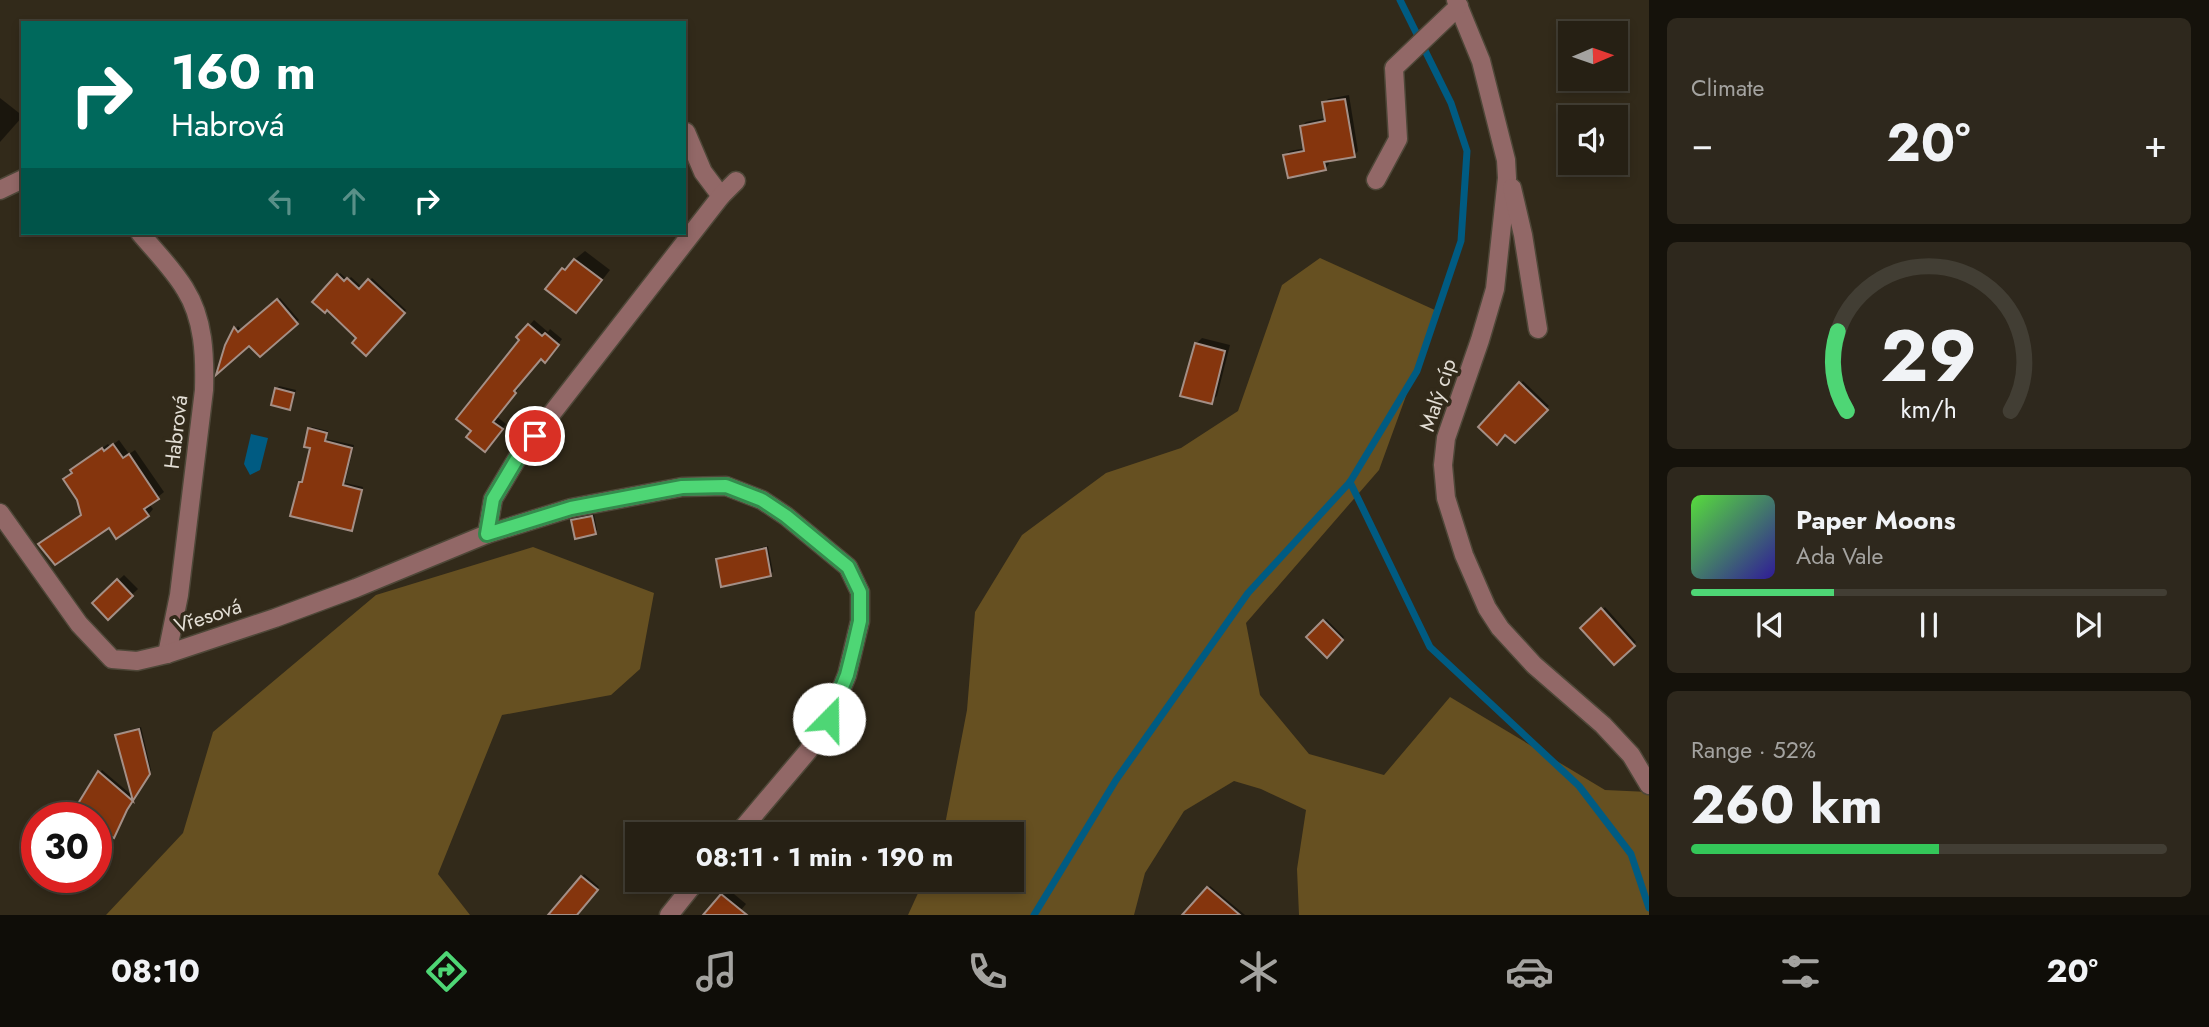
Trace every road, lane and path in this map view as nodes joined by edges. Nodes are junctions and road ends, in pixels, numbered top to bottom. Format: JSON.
{"nodes":[{"id":1,"x":1458,"y":3,"type":"edge"},
{"id":2,"x":686,"y":132,"type":"edge"},
{"id":3,"x":1506,"y":160,"type":"junction"},
{"id":4,"x":21,"y":180,"type":"edge"},
{"id":5,"x":1376,"y":180,"type":"dead end"},
{"id":6,"x":736,"y":181,"type":"dead end"},
{"id":7,"x":0,"y":190,"type":"edge"},
{"id":8,"x":721,"y":197,"type":"junction"},
{"id":9,"x":142,"y":235,"type":"edge"},
{"id":10,"x":1538,"y":329,"type":"dead end"},
{"id":11,"x":0,"y":513,"type":"edge"},
{"id":12,"x":487,"y":534,"type":"junction"},
{"id":13,"x":167,"y":654,"type":"junction"},
{"id":14,"x":1649,"y":785,"type":"edge"},
{"id":15,"x":748,"y":822,"type":"edge"},
{"id":16,"x":687,"y":892,"type":"edge"},
{"id":17,"x":669,"y":915,"type":"edge"}],
"edges":[{"from":1,"to":3,"type":"street","name":"Malý cíp"},
{"from":1,"to":5,"type":"street"},
{"from":2,"to":8,"type":"street"},
{"from":3,"to":10,"type":"street"},
{"from":3,"to":14,"type":"street","name":"Malý cíp"},
{"from":4,"to":7,"type":"street"},
{"from":6,"to":8,"type":"street"},
{"from":8,"to":12,"type":"street"},
{"from":9,"to":13,"type":"street","name":"Habrová"},
{"from":11,"to":13,"type":"street","name":"Vřesová"},
{"from":12,"to":13,"type":"street","name":"Vřesová"},
{"from":12,"to":15,"type":"street","name":"Vřesová"},
{"from":16,"to":17,"type":"street"}]}
